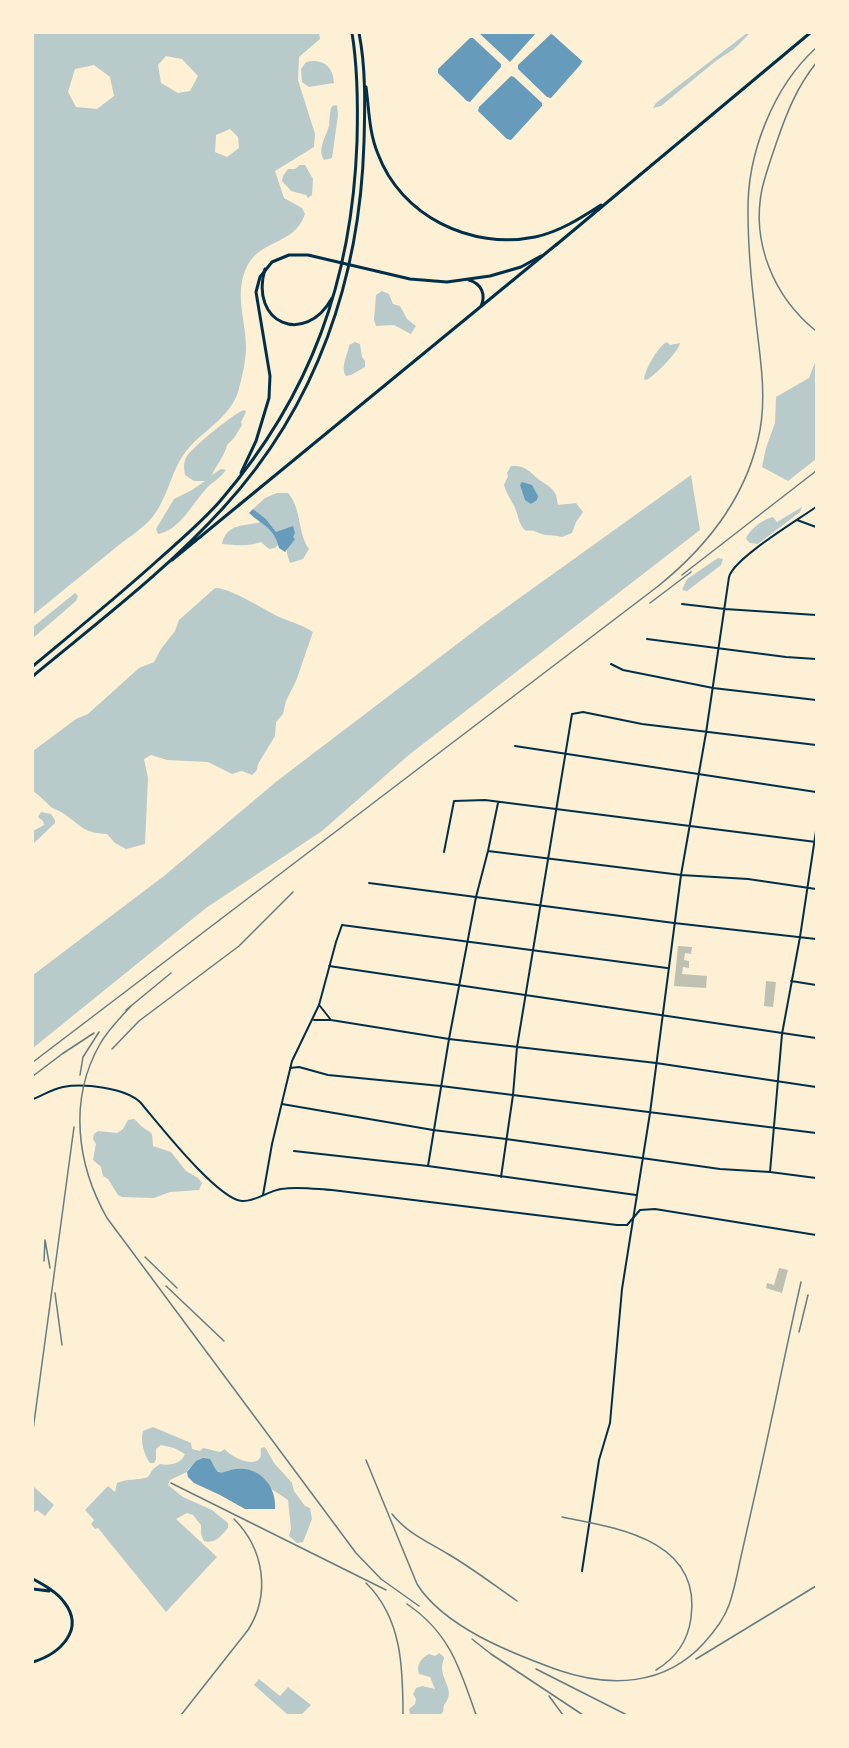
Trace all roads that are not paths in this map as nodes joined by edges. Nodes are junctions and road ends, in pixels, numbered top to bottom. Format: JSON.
{"nodes":[{"id":1,"x":352,"y":33,"type":"edge"},
{"id":2,"x":359,"y":33,"type":"edge"},
{"id":3,"x":810,"y":33,"type":"edge"},
{"id":4,"x":364,"y":72,"type":"junction"},
{"id":5,"x":610,"y":200,"type":"junction"},
{"id":6,"x":557,"y":244,"type":"junction"},
{"id":7,"x":265,"y":269,"type":"junction"},
{"id":8,"x":469,"y":280,"type":"junction"},
{"id":9,"x":336,"y":291,"type":"junction"},
{"id":10,"x":476,"y":312,"type":"junction"},
{"id":11,"x":239,"y":477,"type":"junction"},
{"id":12,"x":816,"y":507,"type":"edge"},
{"id":13,"x":797,"y":520,"type":"junction"},
{"id":14,"x":816,"y":527,"type":"edge"},
{"id":15,"x":145,"y":582,"type":"junction"},
{"id":16,"x":682,"y":604,"type":"dead end"},
{"id":17,"x":725,"y":609,"type":"junction"},
{"id":18,"x":816,"y":615,"type":"edge"},
{"id":19,"x":647,"y":639,"type":"dead end"},
{"id":20,"x":719,"y":649,"type":"junction"},
{"id":21,"x":816,"y":659,"type":"edge"},
{"id":22,"x":611,"y":664,"type":"dead end"},
{"id":23,"x":33,"y":666,"type":"edge"},
{"id":24,"x":33,"y":676,"type":"edge"},
{"id":25,"x":713,"y":688,"type":"junction"},
{"id":26,"x":816,"y":700,"type":"edge"},
{"id":27,"x":706,"y":733,"type":"junction"},
{"id":28,"x":816,"y":745,"type":"edge"},
{"id":29,"x":515,"y":746,"type":"dead end"},
{"id":30,"x":564,"y":755,"type":"junction"},
{"id":31,"x":699,"y":776,"type":"junction"},
{"id":32,"x":816,"y":792,"type":"edge"},
{"id":33,"x":498,"y":803,"type":"junction"},
{"id":34,"x":557,"y":809,"type":"junction"},
{"id":35,"x":689,"y":824,"type":"junction"},
{"id":36,"x":816,"y":831,"type":"edge"},
{"id":37,"x":815,"y":841,"type":"edge"},
{"id":38,"x":488,"y":851,"type":"junction"},
{"id":39,"x":444,"y":852,"type":"dead end"},
{"id":40,"x":549,"y":859,"type":"junction"},
{"id":41,"x":681,"y":875,"type":"junction"},
{"id":42,"x":369,"y":883,"type":"dead end"},
{"id":43,"x":808,"y":888,"type":"junction"},
{"id":44,"x":816,"y":889,"type":"edge"},
{"id":45,"x":476,"y":897,"type":"junction"},
{"id":46,"x":540,"y":905,"type":"junction"},
{"id":47,"x":674,"y":923,"type":"junction"},
{"id":48,"x":800,"y":937,"type":"junction"},
{"id":49,"x":816,"y":939,"type":"edge"},
{"id":50,"x":467,"y":942,"type":"junction"},
{"id":51,"x":532,"y":951,"type":"junction"},
{"id":52,"x":329,"y":966,"type":"junction"},
{"id":53,"x":667,"y":968,"type":"junction"},
{"id":54,"x":791,"y":981,"type":"junction"},
{"id":55,"x":816,"y":985,"type":"edge"},
{"id":56,"x":460,"y":986,"type":"junction"},
{"id":57,"x":525,"y":995,"type":"junction"},
{"id":58,"x":320,"y":1005,"type":"junction"},
{"id":59,"x":661,"y":1015,"type":"junction"},
{"id":60,"x":313,"y":1020,"type":"junction"},
{"id":61,"x":331,"y":1020,"type":"junction"},
{"id":62,"x":782,"y":1034,"type":"junction"},
{"id":63,"x":816,"y":1038,"type":"edge"},
{"id":64,"x":449,"y":1039,"type":"junction"},
{"id":65,"x":517,"y":1047,"type":"junction"},
{"id":66,"x":656,"y":1063,"type":"junction"},
{"id":67,"x":290,"y":1068,"type":"junction"},
{"id":68,"x":777,"y":1083,"type":"junction"},
{"id":69,"x":441,"y":1086,"type":"junction"},
{"id":70,"x":816,"y":1087,"type":"edge"},
{"id":71,"x":513,"y":1095,"type":"junction"},
{"id":72,"x":33,"y":1099,"type":"edge"},
{"id":73,"x":282,"y":1104,"type":"junction"},
{"id":74,"x":650,"y":1113,"type":"junction"},
{"id":75,"x":773,"y":1128,"type":"junction"},
{"id":76,"x":433,"y":1130,"type":"junction"},
{"id":77,"x":816,"y":1133,"type":"edge"},
{"id":78,"x":506,"y":1138,"type":"junction"},
{"id":79,"x":294,"y":1151,"type":"dead end"},
{"id":80,"x":642,"y":1158,"type":"junction"},
{"id":81,"x":428,"y":1166,"type":"junction"},
{"id":82,"x":770,"y":1172,"type":"junction"},
{"id":83,"x":501,"y":1177,"type":"junction"},
{"id":84,"x":816,"y":1178,"type":"edge"},
{"id":85,"x":263,"y":1195,"type":"junction"},
{"id":86,"x":637,"y":1195,"type":"junction"},
{"id":87,"x":632,"y":1221,"type":"junction"},
{"id":88,"x":816,"y":1235,"type":"edge"},
{"id":89,"x":582,"y":1571,"type":"dead end"},
{"id":90,"x":33,"y":1579,"type":"edge"},
{"id":91,"x":33,"y":1589,"type":"edge"},
{"id":92,"x":56,"y":1594,"type":"junction"},
{"id":93,"x":33,"y":1662,"type":"edge"}],
"edges":[{"from":1,"to":9,"type":"main road"},
{"from":2,"to":4,"type":"main road"},
{"from":3,"to":5,"type":"main road"},
{"from":4,"to":5,"type":"main road"},
{"from":4,"to":15,"type":"main road"},
{"from":5,"to":6,"type":"main road"},
{"from":6,"to":8,"type":"main road"},
{"from":6,"to":10,"type":"main road"},
{"from":7,"to":8,"type":"main road"},
{"from":7,"to":9,"type":"main road"},
{"from":7,"to":11,"type":"main road"},
{"from":8,"to":10,"type":"main road"},
{"from":9,"to":11,"type":"main road"},
{"from":10,"to":15,"type":"main road"},
{"from":11,"to":23,"type":"main road"},
{"from":12,"to":13,"type":"street"},
{"from":13,"to":14,"type":"street"},
{"from":13,"to":17,"type":"street"},
{"from":15,"to":24,"type":"main road"},
{"from":16,"to":17,"type":"street"},
{"from":17,"to":18,"type":"street"},
{"from":17,"to":20,"type":"street"},
{"from":19,"to":20,"type":"street"},
{"from":20,"to":21,"type":"street"},
{"from":20,"to":25,"type":"street"},
{"from":22,"to":25,"type":"street"},
{"from":25,"to":26,"type":"street"},
{"from":25,"to":27,"type":"street"},
{"from":27,"to":28,"type":"street"},
{"from":27,"to":30,"type":"street"},
{"from":27,"to":31,"type":"street"},
{"from":29,"to":30,"type":"street"},
{"from":30,"to":31,"type":"street"},
{"from":30,"to":34,"type":"street"},
{"from":31,"to":32,"type":"street"},
{"from":31,"to":35,"type":"street"},
{"from":33,"to":34,"type":"street"},
{"from":33,"to":38,"type":"street"},
{"from":33,"to":39,"type":"street"},
{"from":34,"to":35,"type":"street"},
{"from":34,"to":40,"type":"street"},
{"from":35,"to":37,"type":"street"},
{"from":35,"to":41,"type":"street"},
{"from":36,"to":37,"type":"street"},
{"from":37,"to":43,"type":"street"},
{"from":38,"to":40,"type":"street"},
{"from":38,"to":45,"type":"street"},
{"from":40,"to":41,"type":"street"},
{"from":40,"to":46,"type":"street"},
{"from":41,"to":43,"type":"street"},
{"from":41,"to":47,"type":"street"},
{"from":42,"to":45,"type":"street"},
{"from":43,"to":44,"type":"street"},
{"from":43,"to":48,"type":"street"},
{"from":45,"to":46,"type":"street"},
{"from":45,"to":50,"type":"street"},
{"from":46,"to":47,"type":"street"},
{"from":46,"to":51,"type":"street"},
{"from":47,"to":48,"type":"street"},
{"from":47,"to":53,"type":"street"},
{"from":48,"to":49,"type":"street"},
{"from":48,"to":54,"type":"street"},
{"from":50,"to":51,"type":"street"},
{"from":50,"to":52,"type":"street"},
{"from":50,"to":56,"type":"street"},
{"from":51,"to":53,"type":"street"},
{"from":51,"to":57,"type":"street"},
{"from":52,"to":56,"type":"street"},
{"from":52,"to":58,"type":"street"},
{"from":53,"to":59,"type":"street"},
{"from":54,"to":55,"type":"street"},
{"from":54,"to":62,"type":"street"},
{"from":56,"to":57,"type":"street"},
{"from":56,"to":64,"type":"street"},
{"from":57,"to":59,"type":"street"},
{"from":57,"to":65,"type":"street"},
{"from":58,"to":60,"type":"street"},
{"from":58,"to":61,"type":"street"},
{"from":59,"to":62,"type":"street"},
{"from":59,"to":66,"type":"street"},
{"from":60,"to":61,"type":"street"},
{"from":60,"to":67,"type":"street"},
{"from":61,"to":64,"type":"street"},
{"from":62,"to":63,"type":"street"},
{"from":62,"to":68,"type":"street"},
{"from":64,"to":65,"type":"street"},
{"from":64,"to":69,"type":"street"},
{"from":65,"to":66,"type":"street"},
{"from":65,"to":71,"type":"street"},
{"from":66,"to":68,"type":"street"},
{"from":66,"to":74,"type":"street"},
{"from":67,"to":69,"type":"street"},
{"from":67,"to":73,"type":"street"},
{"from":68,"to":70,"type":"street"},
{"from":68,"to":75,"type":"street"},
{"from":69,"to":71,"type":"street"},
{"from":69,"to":76,"type":"street"},
{"from":71,"to":74,"type":"street"},
{"from":71,"to":78,"type":"street"},
{"from":72,"to":85,"type":"street"},
{"from":73,"to":76,"type":"street"},
{"from":73,"to":85,"type":"street"},
{"from":74,"to":75,"type":"street"},
{"from":74,"to":80,"type":"street"},
{"from":75,"to":77,"type":"street"},
{"from":75,"to":82,"type":"street"},
{"from":76,"to":78,"type":"street"},
{"from":76,"to":81,"type":"street"},
{"from":78,"to":80,"type":"street"},
{"from":78,"to":83,"type":"street"},
{"from":79,"to":81,"type":"street"},
{"from":80,"to":82,"type":"street"},
{"from":80,"to":86,"type":"street"},
{"from":81,"to":83,"type":"street"},
{"from":82,"to":84,"type":"street"},
{"from":83,"to":86,"type":"street"},
{"from":85,"to":87,"type":"street"},
{"from":86,"to":87,"type":"street"},
{"from":87,"to":88,"type":"street"},
{"from":87,"to":89,"type":"street"},
{"from":90,"to":92,"type":"main road"},
{"from":91,"to":92,"type":"main road"},
{"from":92,"to":93,"type":"main road"}]}
